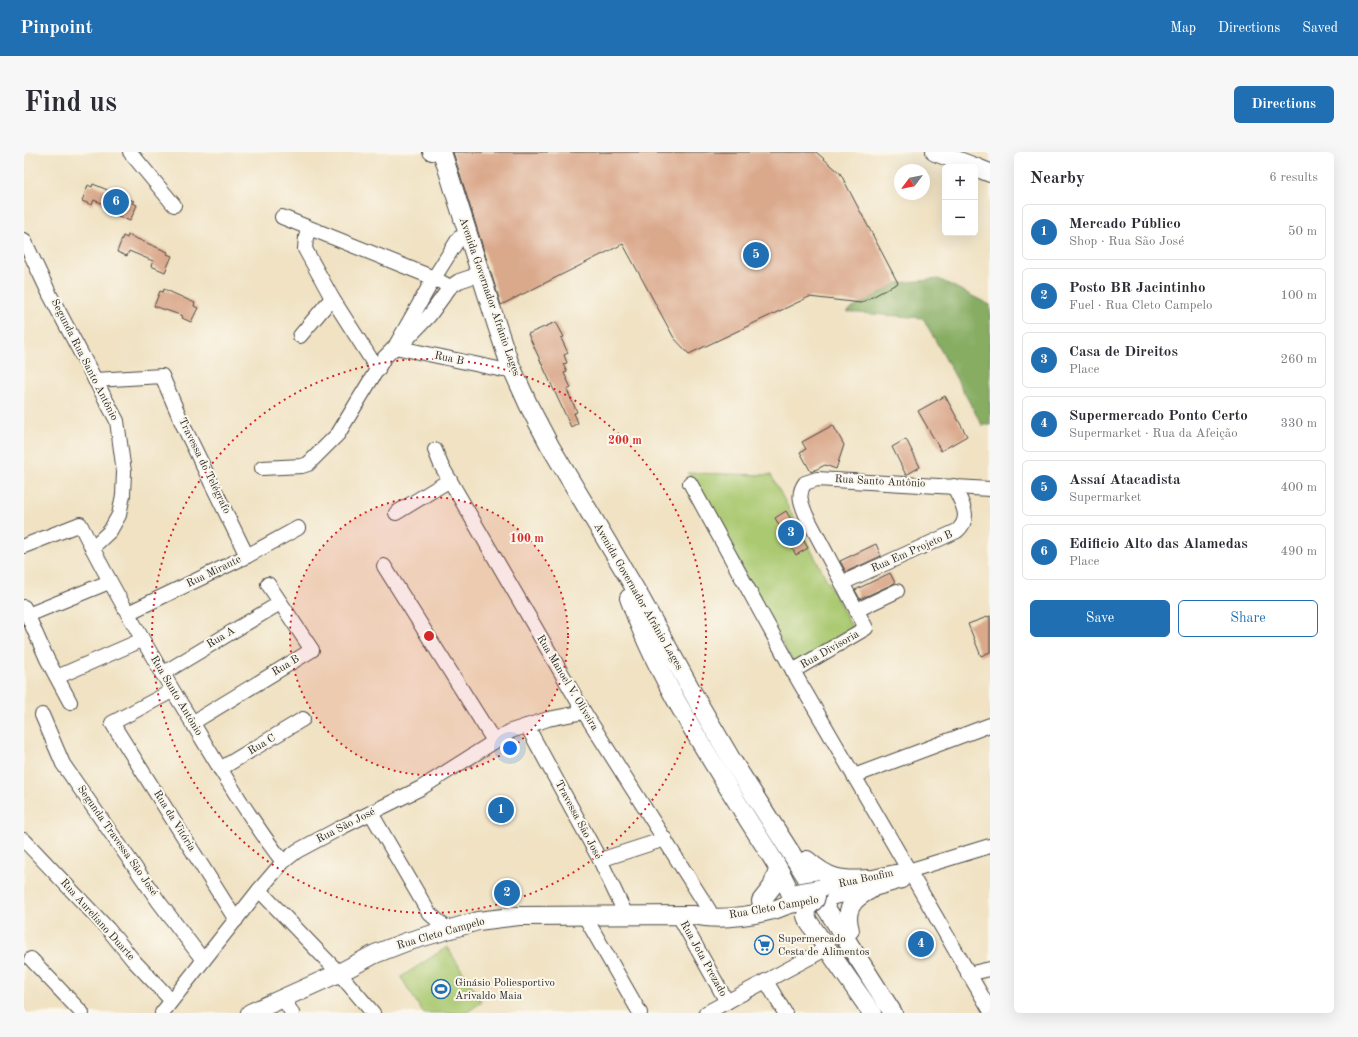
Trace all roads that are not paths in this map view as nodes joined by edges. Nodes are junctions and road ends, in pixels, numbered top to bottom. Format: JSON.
{"nodes":[{"id":1,"x":130,"y":152,"type":"edge"},
{"id":2,"x":433,"y":152,"type":"edge"},
{"id":3,"x":935,"y":152,"type":"edge"},
{"id":4,"x":967,"y":164,"type":"edge"},
{"id":5,"x":978,"y":168,"type":"edge"},
{"id":6,"x":990,"y":173,"type":"edge"},
{"id":7,"x":174,"y":205,"type":"dead end"},
{"id":8,"x":282,"y":217,"type":"dead end"},
{"id":9,"x":310,"y":229,"type":"junction"},
{"id":10,"x":460,"y":238,"type":"junction"},
{"id":11,"x":24,"y":240,"type":"edge"},
{"id":12,"x":471,"y":277,"type":"junction"},
{"id":13,"x":434,"y":278,"type":"junction"},
{"id":14,"x":450,"y":287,"type":"junction"},
{"id":15,"x":332,"y":298,"type":"junction"},
{"id":16,"x":300,"y":336,"type":"dead end"},
{"id":17,"x":395,"y":347,"type":"junction"},
{"id":18,"x":378,"y":370,"type":"junction"},
{"id":19,"x":503,"y":370,"type":"junction"},
{"id":20,"x":95,"y":380,"type":"junction"},
{"id":21,"x":435,"y":450,"type":"dead end"},
{"id":22,"x":262,"y":468,"type":"dead end"},
{"id":23,"x":450,"y":480,"type":"junction"},
{"id":24,"x":690,"y":483,"type":"dead end"},
{"id":25,"x":954,"y":486,"type":"junction"},
{"id":26,"x":990,"y":489,"type":"edge"},
{"id":27,"x":396,"y":513,"type":"dead end"},
{"id":28,"x":298,"y":528,"type":"dead end"},
{"id":29,"x":24,"y":546,"type":"edge"},
{"id":30,"x":92,"y":548,"type":"junction"},
{"id":31,"x":247,"y":556,"type":"junction"},
{"id":32,"x":384,"y":566,"type":"dead end"},
{"id":33,"x":109,"y":582,"type":"junction"},
{"id":34,"x":842,"y":582,"type":"junction"},
{"id":35,"x":268,"y":584,"type":"dead end"},
{"id":36,"x":897,"y":591,"type":"dead end"},
{"id":37,"x":635,"y":597,"type":"junction"},
{"id":38,"x":280,"y":603,"type":"junction"},
{"id":39,"x":857,"y":610,"type":"junction"},
{"id":40,"x":26,"y":611,"type":"edge"},
{"id":41,"x":128,"y":613,"type":"junction"},
{"id":42,"x":866,"y":628,"type":"joint"},
{"id":43,"x":142,"y":640,"type":"junction"},
{"id":44,"x":793,"y":671,"type":"junction"},
{"id":45,"x":162,"y":674,"type":"junction"},
{"id":46,"x":57,"y":677,"type":"junction"},
{"id":47,"x":172,"y":691,"type":"junction"},
{"id":48,"x":70,"y":702,"type":"dead end"},
{"id":49,"x":584,"y":712,"type":"junction"},
{"id":50,"x":42,"y":715,"type":"dead end"},
{"id":51,"x":303,"y":719,"type":"dead end"},
{"id":52,"x":192,"y":723,"type":"junction"},
{"id":53,"x":990,"y":725,"type":"edge"},
{"id":54,"x":527,"y":726,"type":"junction"},
{"id":55,"x":494,"y":741,"type":"junction"},
{"id":56,"x":220,"y":769,"type":"junction"},
{"id":57,"x":854,"y":776,"type":"junction"},
{"id":58,"x":371,"y":813,"type":"junction"},
{"id":59,"x":24,"y":840,"type":"edge"},
{"id":60,"x":665,"y":840,"type":"junction"},
{"id":61,"x":990,"y":846,"type":"edge"},
{"id":62,"x":600,"y":860,"type":"junction"},
{"id":63,"x":283,"y":862,"type":"junction"},
{"id":64,"x":778,"y":870,"type":"junction"},
{"id":65,"x":908,"y":871,"type":"junction"},
{"id":66,"x":869,"y":884,"type":"junction"},
{"id":67,"x":259,"y":890,"type":"junction"},
{"id":68,"x":810,"y":894,"type":"junction"},
{"id":69,"x":767,"y":905,"type":"junction"},
{"id":70,"x":694,"y":914,"type":"junction"},
{"id":71,"x":584,"y":915,"type":"junction"},
{"id":72,"x":626,"y":915,"type":"junction"},
{"id":73,"x":236,"y":920,"type":"junction"},
{"id":74,"x":448,"y":929,"type":"junction"},
{"id":75,"x":850,"y":930,"type":"junction"},
{"id":76,"x":820,"y":952,"type":"dead end"},
{"id":77,"x":31,"y":959,"type":"dead end"},
{"id":78,"x":203,"y":960,"type":"junction"},
{"id":79,"x":990,"y":968,"type":"edge"},
{"id":80,"x":339,"y":973,"type":"junction"},
{"id":81,"x":968,"y":974,"type":"junction"},
{"id":82,"x":766,"y":981,"type":"junction"},
{"id":83,"x":172,"y":1000,"type":"junction"},
{"id":84,"x":727,"y":1002,"type":"junction"},
{"id":85,"x":287,"y":1006,"type":"edge"},
{"id":86,"x":990,"y":1010,"type":"edge"},
{"id":87,"x":82,"y":1013,"type":"edge"},
{"id":88,"x":162,"y":1013,"type":"edge"},
{"id":89,"x":250,"y":1013,"type":"edge"},
{"id":90,"x":373,"y":1013,"type":"edge"},
{"id":91,"x":640,"y":1013,"type":"edge"},
{"id":92,"x":706,"y":1013,"type":"edge"},
{"id":93,"x":785,"y":1013,"type":"edge"},
{"id":94,"x":872,"y":1013,"type":"edge"},
{"id":95,"x":883,"y":1013,"type":"edge"},
{"id":96,"x":893,"y":1013,"type":"edge"},
{"id":97,"x":905,"y":1013,"type":"edge"}],
"edges":[{"from":1,"to":7,"type":"street"},
{"from":2,"to":10,"type":"main road","name":"Avenida Governador Afrânio Lages"},
{"from":2,"to":37,"type":"main road","name":"Avenida Governador Afrânio Lages"},
{"from":3,"to":4,"type":"main road"},
{"from":5,"to":6,"type":"main road"},
{"from":8,"to":9,"type":"street"},
{"from":9,"to":13,"type":"street"},
{"from":9,"to":15,"type":"street"},
{"from":10,"to":12,"type":"main road","name":"Avenida Governador Afrânio Lages"},
{"from":10,"to":13,"type":"street"},
{"from":11,"to":20,"type":"street","name":"Segunda Rua Santo Antônio"},
{"from":12,"to":14,"type":"street"},
{"from":12,"to":19,"type":"main road","name":"Avenida Governador Afrânio Lages"},
{"from":13,"to":14,"type":"street"},
{"from":13,"to":17,"type":"street"},
{"from":14,"to":17,"type":"street"},
{"from":15,"to":16,"type":"street"},
{"from":15,"to":18,"type":"street"},
{"from":17,"to":18,"type":"street"},
{"from":17,"to":19,"type":"street","name":"Rua B"},
{"from":18,"to":22,"type":"street"},
{"from":19,"to":37,"type":"main road","name":"Avenida Governador Afrânio Lages"},
{"from":20,"to":30,"type":"street","name":"Segunda Rua Santo Antônio"},
{"from":20,"to":31,"type":"street","name":"Travessa do Telégrafo"},
{"from":21,"to":23,"type":"street","name":"Rua Manoel V. Oliveira"},
{"from":23,"to":27,"type":"street"},
{"from":23,"to":49,"type":"street","name":"Rua Manoel V. Oliveira"},
{"from":24,"to":44,"type":"street"},
{"from":25,"to":26,"type":"street","name":"Rua Santo Antônio"},
{"from":25,"to":34,"type":"street","name":"Rua Em Projeto B"},
{"from":25,"to":34,"type":"street","name":"Rua Santo Antônio"},
{"from":28,"to":31,"type":"street","name":"Rua Mirante"},
{"from":29,"to":30,"type":"street","name":"Rua Santo Antônio"},
{"from":30,"to":33,"type":"street","name":"Rua Santo Antônio"},
{"from":31,"to":41,"type":"street","name":"Rua Mirante"},
{"from":32,"to":55,"type":"street"},
{"from":33,"to":40,"type":"street"},
{"from":33,"to":41,"type":"street","name":"Rua Santo Antônio"},
{"from":34,"to":39,"type":"street","name":"Rua Santo Antônio"},
{"from":35,"to":38,"type":"street","name":"Rua B"},
{"from":36,"to":39,"type":"street"},
{"from":37,"to":64,"type":"main road"},
{"from":37,"to":68,"type":"main road"},
{"from":37,"to":95,"type":"main road","name":"Avenida Governador Afrânio Lages"},
{"from":37,"to":96,"type":"main road","name":"Avenida Governador Afrânio Lages"},
{"from":38,"to":45,"type":"street","name":"Rua A"},
{"from":38,"to":52,"type":"street","name":"Rua B"},
{"from":39,"to":42,"type":"street","name":"Rua Santo Antônio"},
{"from":40,"to":46,"type":"street"},
{"from":41,"to":43,"type":"street","name":"Rua Santo Antônio"},
{"from":42,"to":44,"type":"street","name":"Rua Divisoria"},
{"from":43,"to":45,"type":"street","name":"Rua Santo Antônio"},
{"from":43,"to":46,"type":"street"},
{"from":44,"to":57,"type":"street"},
{"from":45,"to":47,"type":"street","name":"Rua Santo Antônio"},
{"from":46,"to":48,"type":"street"},
{"from":47,"to":52,"type":"street","name":"Rua Santo Antônio"},
{"from":47,"to":73,"type":"street","name":"Rua da Vitória"},
{"from":49,"to":54,"type":"street","name":"Rua São José"},
{"from":49,"to":60,"type":"street","name":"Rua Manoel V. Oliveira"},
{"from":50,"to":78,"type":"street","name":"Segunda Travessa São José"},
{"from":51,"to":56,"type":"street","name":"Rua C"},
{"from":52,"to":56,"type":"street","name":"Rua Santo Antônio"},
{"from":53,"to":57,"type":"street"},
{"from":54,"to":55,"type":"street","name":"Rua São José"},
{"from":54,"to":62,"type":"street","name":"Travessa São José"},
{"from":55,"to":58,"type":"street","name":"Rua São José"},
{"from":56,"to":63,"type":"street","name":"Rua Santo Antônio"},
{"from":57,"to":65,"type":"street"},
{"from":58,"to":63,"type":"street","name":"Rua São José"},
{"from":58,"to":74,"type":"street"},
{"from":59,"to":83,"type":"street","name":"Rua Aureliano Duarte"},
{"from":60,"to":62,"type":"street"},
{"from":60,"to":70,"type":"street","name":"Rua Manoel V. Oliveira"},
{"from":61,"to":65,"type":"street","name":"Rua Bonfim"},
{"from":62,"to":72,"type":"street","name":"Travessa São José"},
{"from":63,"to":67,"type":"street","name":"Rua São José"},
{"from":64,"to":68,"type":"main road"},
{"from":64,"to":69,"type":"main road"},
{"from":65,"to":66,"type":"street","name":"Rua Bonfim"},
{"from":65,"to":81,"type":"street"},
{"from":66,"to":68,"type":"street","name":"Rua Bonfim"},
{"from":66,"to":68,"type":"main road"},
{"from":66,"to":75,"type":"main road"},
{"from":67,"to":73,"type":"street","name":"Rua São José"},
{"from":67,"to":80,"type":"street"},
{"from":68,"to":69,"type":"main road","name":"Rua Cleto Campelo"},
{"from":68,"to":69,"type":"main road"},
{"from":68,"to":75,"type":"main road"},
{"from":68,"to":94,"type":"main road"},
{"from":69,"to":70,"type":"main road","name":"Rua Cleto Campelo"},
{"from":70,"to":72,"type":"main road","name":"Rua Cleto Campelo"},
{"from":70,"to":84,"type":"street","name":"Rua Jota Prezado"},
{"from":71,"to":72,"type":"main road","name":"Rua Cleto Campelo"},
{"from":71,"to":74,"type":"main road","name":"Rua Cleto Campelo"},
{"from":71,"to":91,"type":"street"},
{"from":73,"to":78,"type":"street","name":"Rua São José"},
{"from":74,"to":80,"type":"main road","name":"Rua Cleto Campelo"},
{"from":75,"to":97,"type":"main road"},
{"from":76,"to":82,"type":"street"},
{"from":77,"to":87,"type":"street"},
{"from":78,"to":83,"type":"street","name":"Rua São José"},
{"from":79,"to":81,"type":"street"},
{"from":80,"to":85,"type":"main road","name":"Rua Cleto Campelo"},
{"from":80,"to":90,"type":"street"},
{"from":81,"to":86,"type":"street"},
{"from":82,"to":84,"type":"street"},
{"from":82,"to":93,"type":"street"},
{"from":83,"to":88,"type":"street","name":"Rua São José"},
{"from":84,"to":92,"type":"street"},
{"from":85,"to":89,"type":"main road","name":"Rua Cleto Campelo"}]}
